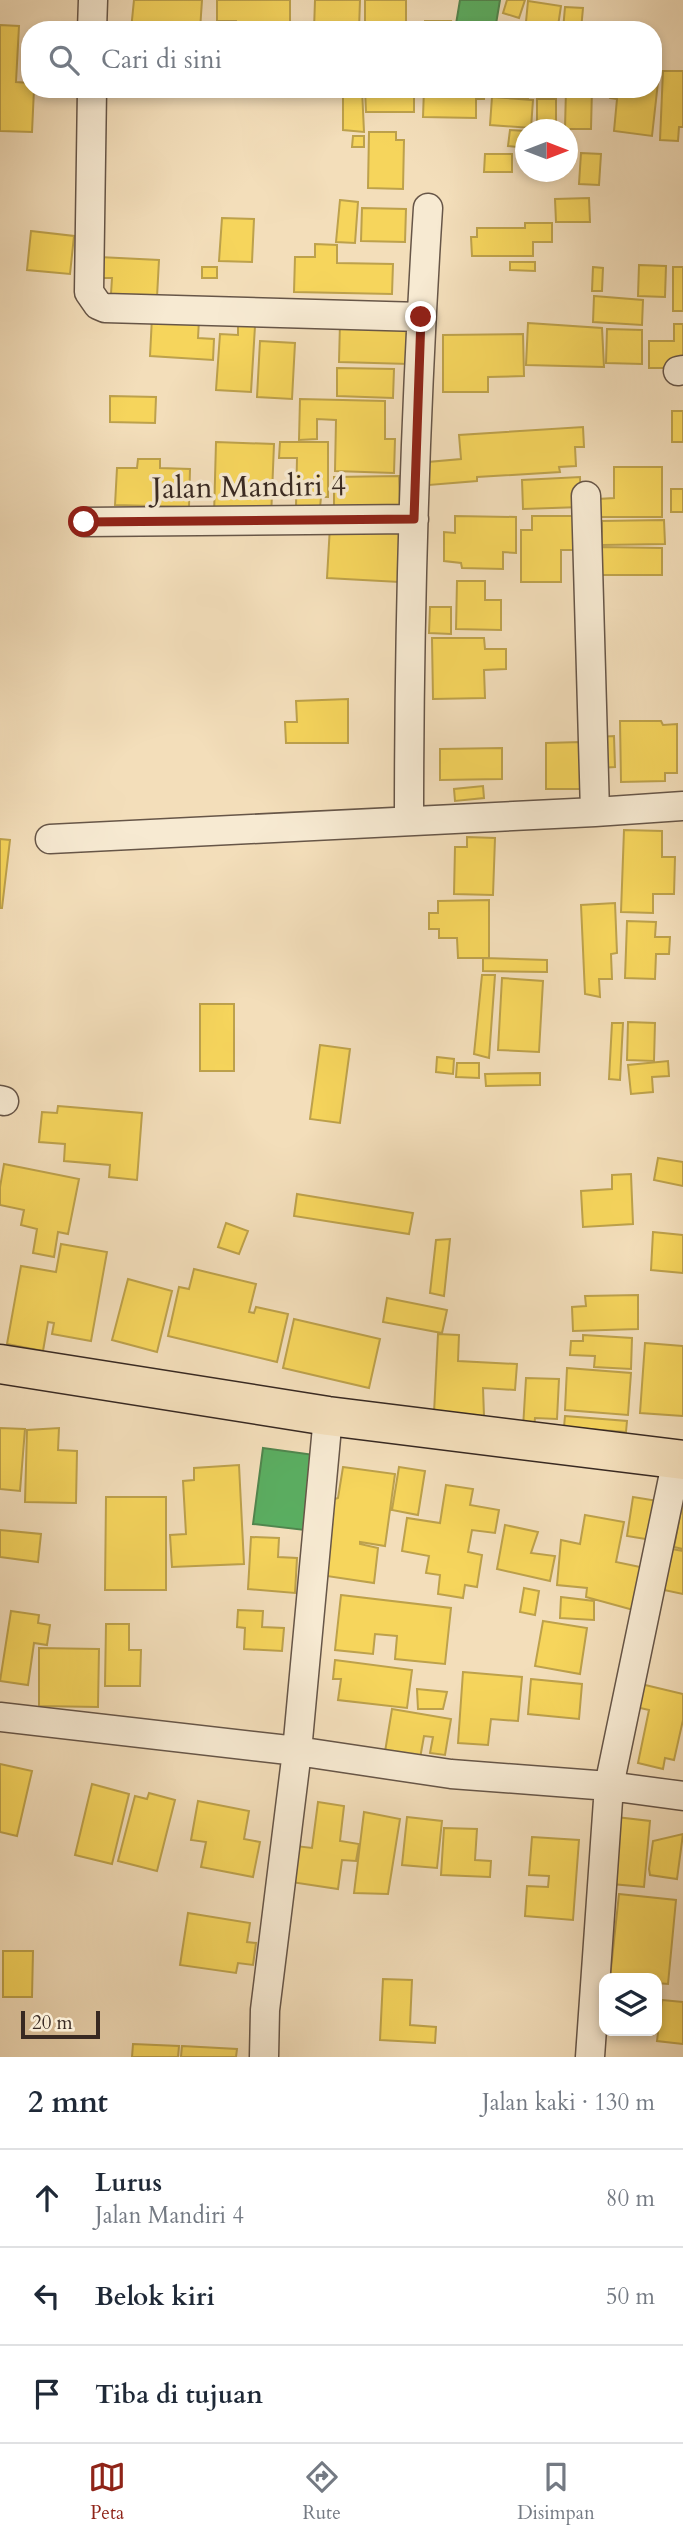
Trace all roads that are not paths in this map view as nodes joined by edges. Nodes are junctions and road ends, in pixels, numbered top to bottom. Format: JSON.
{"nodes":[{"id":1,"x":93,"y":0,"type":"edge"},
{"id":2,"x":92,"y":21,"type":"edge"},
{"id":3,"x":92,"y":98,"type":"edge"},
{"id":4,"x":428,"y":208,"type":"dead end"},
{"id":5,"x":421,"y":317,"type":"junction"},
{"id":6,"x":586,"y":496,"type":"dead end"},
{"id":7,"x":414,"y":519,"type":"junction"},
{"id":8,"x":84,"y":522,"type":"dead end"},
{"id":9,"x":683,"y":806,"type":"edge"},
{"id":10,"x":595,"y":812,"type":"junction"},
{"id":11,"x":409,"y":820,"type":"junction"},
{"id":12,"x":51,"y":839,"type":"dead end"},
{"id":13,"x":0,"y":1364,"type":"edge"},
{"id":14,"x":328,"y":1416,"type":"junction"},
{"id":15,"x":680,"y":1459,"type":"edge"},
{"id":16,"x":0,"y":1717,"type":"edge"},
{"id":17,"x":296,"y":1751,"type":"junction"},
{"id":18,"x":608,"y":1786,"type":"junction"},
{"id":19,"x":683,"y":1796,"type":"edge"},
{"id":20,"x":264,"y":2057,"type":"edge"},
{"id":21,"x":590,"y":2057,"type":"edge"}],
"edges":[{"from":1,"to":2,"type":"street"},
{"from":3,"to":5,"type":"street"},
{"from":4,"to":5,"type":"street"},
{"from":5,"to":7,"type":"street"},
{"from":6,"to":10,"type":"street"},
{"from":7,"to":8,"type":"street","name":"Jalan Mandiri 4"},
{"from":7,"to":11,"type":"street"},
{"from":9,"to":10,"type":"street"},
{"from":10,"to":11,"type":"street"},
{"from":11,"to":12,"type":"street"},
{"from":13,"to":14,"type":"main road"},
{"from":14,"to":15,"type":"main road"},
{"from":14,"to":17,"type":"street"},
{"from":15,"to":18,"type":"street"},
{"from":16,"to":17,"type":"street"},
{"from":17,"to":18,"type":"street"},
{"from":17,"to":20,"type":"street"},
{"from":18,"to":19,"type":"street"},
{"from":18,"to":21,"type":"street"}]}
